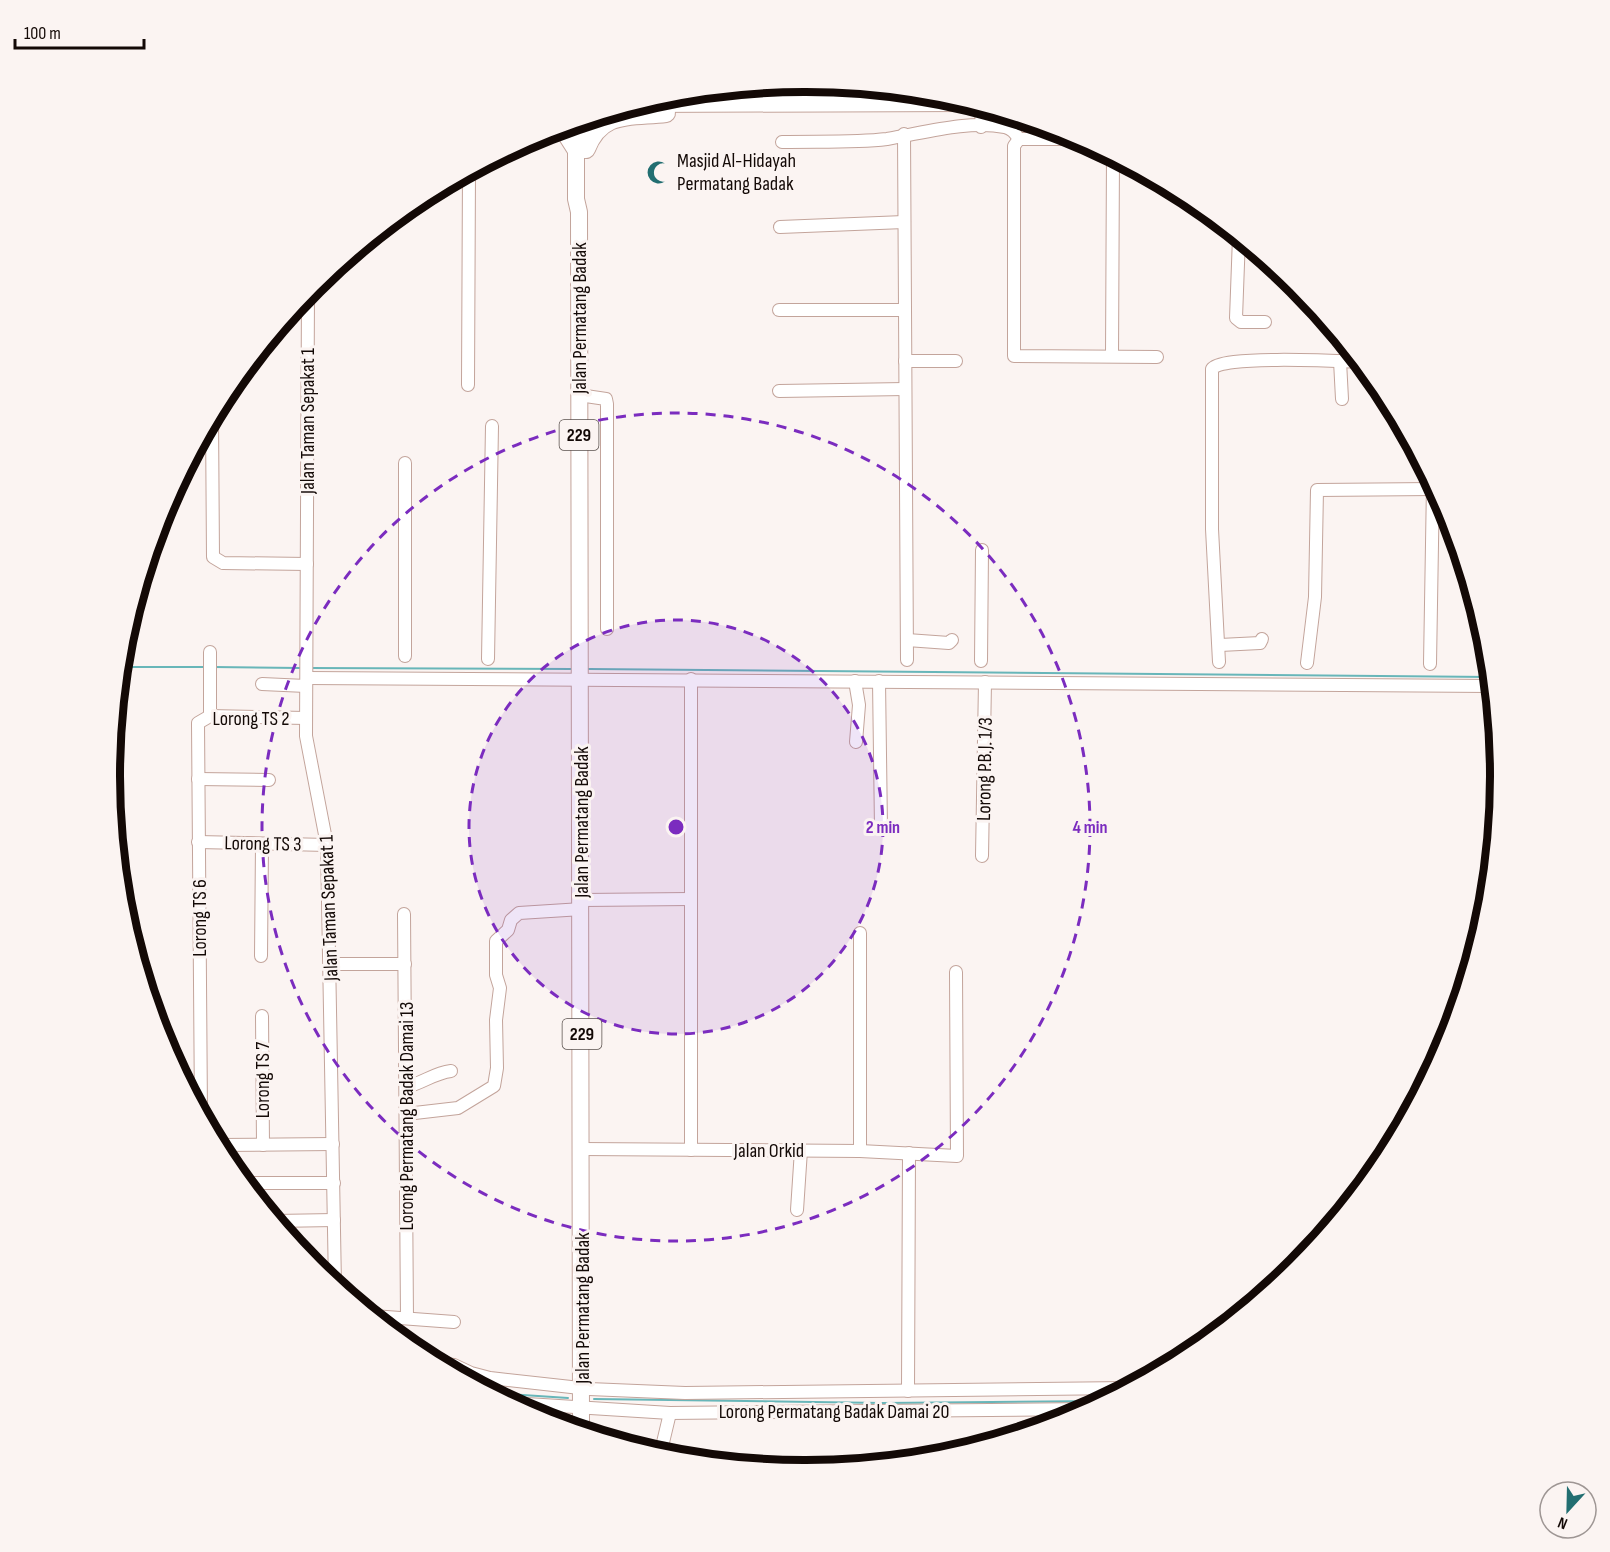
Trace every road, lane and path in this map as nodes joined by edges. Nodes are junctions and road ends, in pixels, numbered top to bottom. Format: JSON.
{"nodes":[{"id":1,"x":923,"y":102,"type":"edge"},
{"id":2,"x":682,"y":103,"type":"edge"},
{"id":3,"x":748,"y":103,"type":"junction"},
{"id":4,"x":982,"y":115,"type":"edge"},
{"id":5,"x":619,"y":118,"type":"edge"},
{"id":6,"x":612,"y":120,"type":"edge"},
{"id":7,"x":981,"y":127,"type":"junction"},
{"id":8,"x":585,"y":128,"type":"edge"},
{"id":9,"x":578,"y":131,"type":"edge"},
{"id":10,"x":904,"y":134,"type":"junction"},
{"id":11,"x":568,"y":135,"type":"edge"},
{"id":12,"x":1019,"y":139,"type":"junction"},
{"id":13,"x":1054,"y":139,"type":"edge"},
{"id":14,"x":782,"y":142,"type":"dead end"},
{"id":15,"x":581,"y":149,"type":"junction"},
{"id":16,"x":1113,"y":165,"type":"edge"},
{"id":17,"x":468,"y":180,"type":"edge"},
{"id":18,"x":904,"y":222,"type":"junction"},
{"id":19,"x":780,"y":227,"type":"dead end"},
{"id":20,"x":1239,"y":247,"type":"edge"},
{"id":21,"x":308,"y":306,"type":"edge"},
{"id":22,"x":778,"y":310,"type":"dead end"},
{"id":23,"x":905,"y":310,"type":"junction"},
{"id":24,"x":1265,"y":322,"type":"dead end"},
{"id":25,"x":1112,"y":356,"type":"junction"},
{"id":26,"x":1156,"y":357,"type":"dead end"},
{"id":27,"x":905,"y":361,"type":"junction"},
{"id":28,"x":956,"y":361,"type":"dead end"},
{"id":29,"x":1340,"y":362,"type":"junction"},
{"id":30,"x":1350,"y":362,"type":"edge"},
{"id":31,"x":468,"y":385,"type":"dead end"},
{"id":32,"x":904,"y":389,"type":"junction"},
{"id":33,"x":779,"y":391,"type":"dead end"},
{"id":34,"x":579,"y":395,"type":"junction"},
{"id":35,"x":1342,"y":399,"type":"dead end"},
{"id":36,"x":492,"y":426,"type":"dead end"},
{"id":37,"x":212,"y":434,"type":"edge"},
{"id":38,"x":405,"y":463,"type":"dead end"},
{"id":39,"x":1425,"y":486,"type":"edge"},
{"id":40,"x":1433,"y":504,"type":"edge"},
{"id":41,"x":982,"y":550,"type":"dead end"},
{"id":42,"x":307,"y":564,"type":"junction"},
{"id":43,"x":606,"y":629,"type":"dead end"},
{"id":44,"x":1262,"y":639,"type":"dead end"},
{"id":45,"x":907,"y":640,"type":"junction"},
{"id":46,"x":952,"y":640,"type":"dead end"},
{"id":47,"x":1220,"y":645,"type":"junction"},
{"id":48,"x":405,"y":656,"type":"dead end"},
{"id":49,"x":488,"y":658,"type":"dead end"},
{"id":50,"x":907,"y":660,"type":"dead end"},
{"id":51,"x":210,"y":661,"type":"dead end"},
{"id":52,"x":981,"y":661,"type":"dead end"},
{"id":53,"x":1219,"y":662,"type":"dead end"},
{"id":54,"x":1307,"y":663,"type":"dead end"},
{"id":55,"x":1430,"y":664,"type":"dead end"},
{"id":56,"x":306,"y":679,"type":"junction"},
{"id":57,"x":692,"y":679,"type":"junction"},
{"id":58,"x":580,"y":680,"type":"junction"},
{"id":59,"x":855,"y":681,"type":"junction"},
{"id":60,"x":879,"y":681,"type":"junction"},
{"id":61,"x":986,"y":682,"type":"junction"},
{"id":62,"x":262,"y":684,"type":"dead end"},
{"id":63,"x":1484,"y":686,"type":"edge"},
{"id":64,"x":210,"y":716,"type":"junction"},
{"id":65,"x":306,"y":718,"type":"junction"},
{"id":66,"x":198,"y":723,"type":"joint"},
{"id":67,"x":855,"y":742,"type":"dead end"},
{"id":68,"x":198,"y":779,"type":"junction"},
{"id":69,"x":269,"y":780,"type":"dead end"},
{"id":70,"x":881,"y":828,"type":"dead end"},
{"id":71,"x":198,"y":842,"type":"junction"},
{"id":72,"x":262,"y":844,"type":"junction"},
{"id":73,"x":327,"y":844,"type":"junction"},
{"id":74,"x":982,"y":856,"type":"dead end"},
{"id":75,"x":691,"y":899,"type":"junction"},
{"id":76,"x":582,"y":904,"type":"junction"},
{"id":77,"x":404,"y":914,"type":"dead end"},
{"id":78,"x":861,"y":933,"type":"dead end"},
{"id":79,"x":261,"y":956,"type":"dead end"},
{"id":80,"x":330,"y":964,"type":"junction"},
{"id":81,"x":405,"y":964,"type":"junction"},
{"id":82,"x":956,"y":972,"type":"dead end"},
{"id":83,"x":261,"y":1016,"type":"dead end"},
{"id":84,"x":451,"y":1071,"type":"dead end"},
{"id":85,"x":406,"y":1087,"type":"junction"},
{"id":86,"x":201,"y":1097,"type":"edge"},
{"id":87,"x":406,"y":1114,"type":"junction"},
{"id":88,"x":333,"y":1144,"type":"junction"},
{"id":89,"x":229,"y":1145,"type":"edge"},
{"id":90,"x":262,"y":1145,"type":"junction"},
{"id":91,"x":582,"y":1149,"type":"junction"},
{"id":92,"x":691,"y":1150,"type":"junction"},
{"id":93,"x":801,"y":1150,"type":"junction"},
{"id":94,"x":860,"y":1150,"type":"junction"},
{"id":95,"x":909,"y":1153,"type":"junction"},
{"id":96,"x":255,"y":1183,"type":"edge"},
{"id":97,"x":334,"y":1183,"type":"junction"},
{"id":98,"x":797,"y":1210,"type":"dead end"},
{"id":99,"x":334,"y":1220,"type":"junction"},
{"id":100,"x":285,"y":1221,"type":"edge"},
{"id":101,"x":335,"y":1273,"type":"edge"},
{"id":102,"x":385,"y":1317,"type":"edge"},
{"id":103,"x":407,"y":1318,"type":"junction"},
{"id":104,"x":454,"y":1322,"type":"dead end"},
{"id":105,"x":466,"y":1371,"type":"edge"},
{"id":106,"x":581,"y":1388,"type":"junction"},
{"id":107,"x":1111,"y":1388,"type":"edge"},
{"id":108,"x":908,"y":1391,"type":"junction"},
{"id":109,"x":537,"y":1405,"type":"edge"},
{"id":110,"x":582,"y":1409,"type":"junction"},
{"id":111,"x":1064,"y":1409,"type":"edge"},
{"id":112,"x":670,"y":1413,"type":"junction"},
{"id":113,"x":581,"y":1423,"type":"edge"},
{"id":114,"x":662,"y":1445,"type":"edge"}],
"edges":[{"from":1,"to":3,"type":"highway"},
{"from":2,"to":3,"type":"highway"},
{"from":3,"to":5,"type":"highway"},
{"from":4,"to":7,"type":"street"},
{"from":6,"to":15,"type":"highway"},
{"from":7,"to":10,"type":"street"},
{"from":7,"to":12,"type":"street"},
{"from":8,"to":15,"type":"main road","name":"Jalan Permatang Badak","number":"229"},
{"from":9,"to":15,"type":"main road","name":"Jalan Permatang Badak","number":"229"},
{"from":10,"to":14,"type":"street"},
{"from":10,"to":18,"type":"street"},
{"from":11,"to":15,"type":"highway"},
{"from":12,"to":13,"type":"street"},
{"from":12,"to":25,"type":"street"},
{"from":15,"to":34,"type":"main road","name":"Jalan Permatang Badak","number":"229"},
{"from":16,"to":25,"type":"street"},
{"from":17,"to":31,"type":"street"},
{"from":18,"to":19,"type":"street"},
{"from":18,"to":23,"type":"street"},
{"from":20,"to":24,"type":"street"},
{"from":21,"to":42,"type":"street","name":"Jalan Taman Sepakat 1"},
{"from":22,"to":23,"type":"street"},
{"from":23,"to":27,"type":"street"},
{"from":25,"to":26,"type":"street"},
{"from":27,"to":28,"type":"street"},
{"from":27,"to":32,"type":"street"},
{"from":29,"to":30,"type":"street"},
{"from":29,"to":35,"type":"street"},
{"from":29,"to":47,"type":"street"},
{"from":32,"to":33,"type":"street"},
{"from":32,"to":45,"type":"street"},
{"from":34,"to":43,"type":"street"},
{"from":34,"to":58,"type":"main road","name":"Jalan Permatang Badak","number":"229"},
{"from":36,"to":49,"type":"street"},
{"from":37,"to":42,"type":"street"},
{"from":38,"to":48,"type":"street"},
{"from":39,"to":54,"type":"street"},
{"from":40,"to":55,"type":"street"},
{"from":41,"to":52,"type":"street"},
{"from":42,"to":56,"type":"street","name":"Jalan Taman Sepakat 1"},
{"from":44,"to":47,"type":"street"},
{"from":45,"to":46,"type":"street"},
{"from":45,"to":50,"type":"street"},
{"from":47,"to":53,"type":"street"},
{"from":51,"to":64,"type":"street"},
{"from":56,"to":58,"type":"street"},
{"from":56,"to":62,"type":"street"},
{"from":56,"to":65,"type":"street","name":"Jalan Taman Sepakat 1"},
{"from":57,"to":58,"type":"street"},
{"from":57,"to":59,"type":"street"},
{"from":57,"to":75,"type":"street"},
{"from":58,"to":76,"type":"main road","name":"Jalan Permatang Badak","number":"229"},
{"from":59,"to":60,"type":"street"},
{"from":59,"to":67,"type":"street"},
{"from":60,"to":61,"type":"street"},
{"from":60,"to":70,"type":"street"},
{"from":61,"to":63,"type":"street"},
{"from":61,"to":74,"type":"street","name":"Lorong P.B.J. 1/3"},
{"from":64,"to":65,"type":"street","name":"Lorong TS 2"},
{"from":64,"to":66,"type":"street","name":"Lorong TS 2"},
{"from":65,"to":73,"type":"street","name":"Jalan Taman Sepakat 1"},
{"from":66,"to":68,"type":"street","name":"Lorong TS 6"},
{"from":68,"to":69,"type":"street"},
{"from":68,"to":71,"type":"street","name":"Lorong TS 6"},
{"from":71,"to":72,"type":"street","name":"Lorong TS 3"},
{"from":71,"to":86,"type":"street","name":"Lorong TS 6"},
{"from":72,"to":73,"type":"street","name":"Lorong TS 3"},
{"from":72,"to":79,"type":"street"},
{"from":73,"to":80,"type":"street","name":"Jalan Taman Sepakat 1"},
{"from":75,"to":76,"type":"street"},
{"from":75,"to":92,"type":"street"},
{"from":76,"to":87,"type":"street"},
{"from":76,"to":91,"type":"main road","name":"Jalan Permatang Badak","number":"229"},
{"from":77,"to":81,"type":"street","name":"Lorong Permatang Badak Damai 13"},
{"from":78,"to":94,"type":"street"},
{"from":80,"to":81,"type":"street"},
{"from":80,"to":88,"type":"street","name":"Jalan Taman Sepakat 1"},
{"from":81,"to":85,"type":"street","name":"Lorong Permatang Badak Damai 13"},
{"from":82,"to":95,"type":"street","name":"Jalan Orkid"},
{"from":83,"to":90,"type":"street","name":"Lorong TS 7"},
{"from":84,"to":85,"type":"street"},
{"from":85,"to":87,"type":"street","name":"Lorong Permatang Badak Damai 13"},
{"from":87,"to":103,"type":"street","name":"Lorong Permatang Badak Damai 13"},
{"from":88,"to":90,"type":"street"},
{"from":88,"to":97,"type":"street"},
{"from":89,"to":90,"type":"street"},
{"from":91,"to":92,"type":"street","name":"Jalan Orkid"},
{"from":91,"to":106,"type":"main road","name":"Jalan Permatang Badak","number":"229"},
{"from":92,"to":93,"type":"street","name":"Jalan Orkid"},
{"from":93,"to":94,"type":"street","name":"Jalan Orkid"},
{"from":93,"to":98,"type":"street"},
{"from":94,"to":95,"type":"street","name":"Jalan Orkid"},
{"from":95,"to":108,"type":"street"},
{"from":96,"to":97,"type":"street"},
{"from":97,"to":99,"type":"street"},
{"from":99,"to":100,"type":"street"},
{"from":99,"to":101,"type":"street"},
{"from":102,"to":103,"type":"street"},
{"from":103,"to":104,"type":"street"},
{"from":105,"to":106,"type":"street"},
{"from":106,"to":108,"type":"street"},
{"from":106,"to":110,"type":"main road","name":"Jalan Permatang Badak","number":"229"},
{"from":107,"to":108,"type":"street"},
{"from":109,"to":110,"type":"street","name":"Lorong Permatang Badak Damai 20"},
{"from":110,"to":112,"type":"street","name":"Lorong Permatang Badak Damai 20"},
{"from":110,"to":113,"type":"main road","name":"Jalan Permatang Badak","number":"229"},
{"from":111,"to":112,"type":"street","name":"Lorong Permatang Badak Damai 20"},
{"from":112,"to":114,"type":"street"}]}
